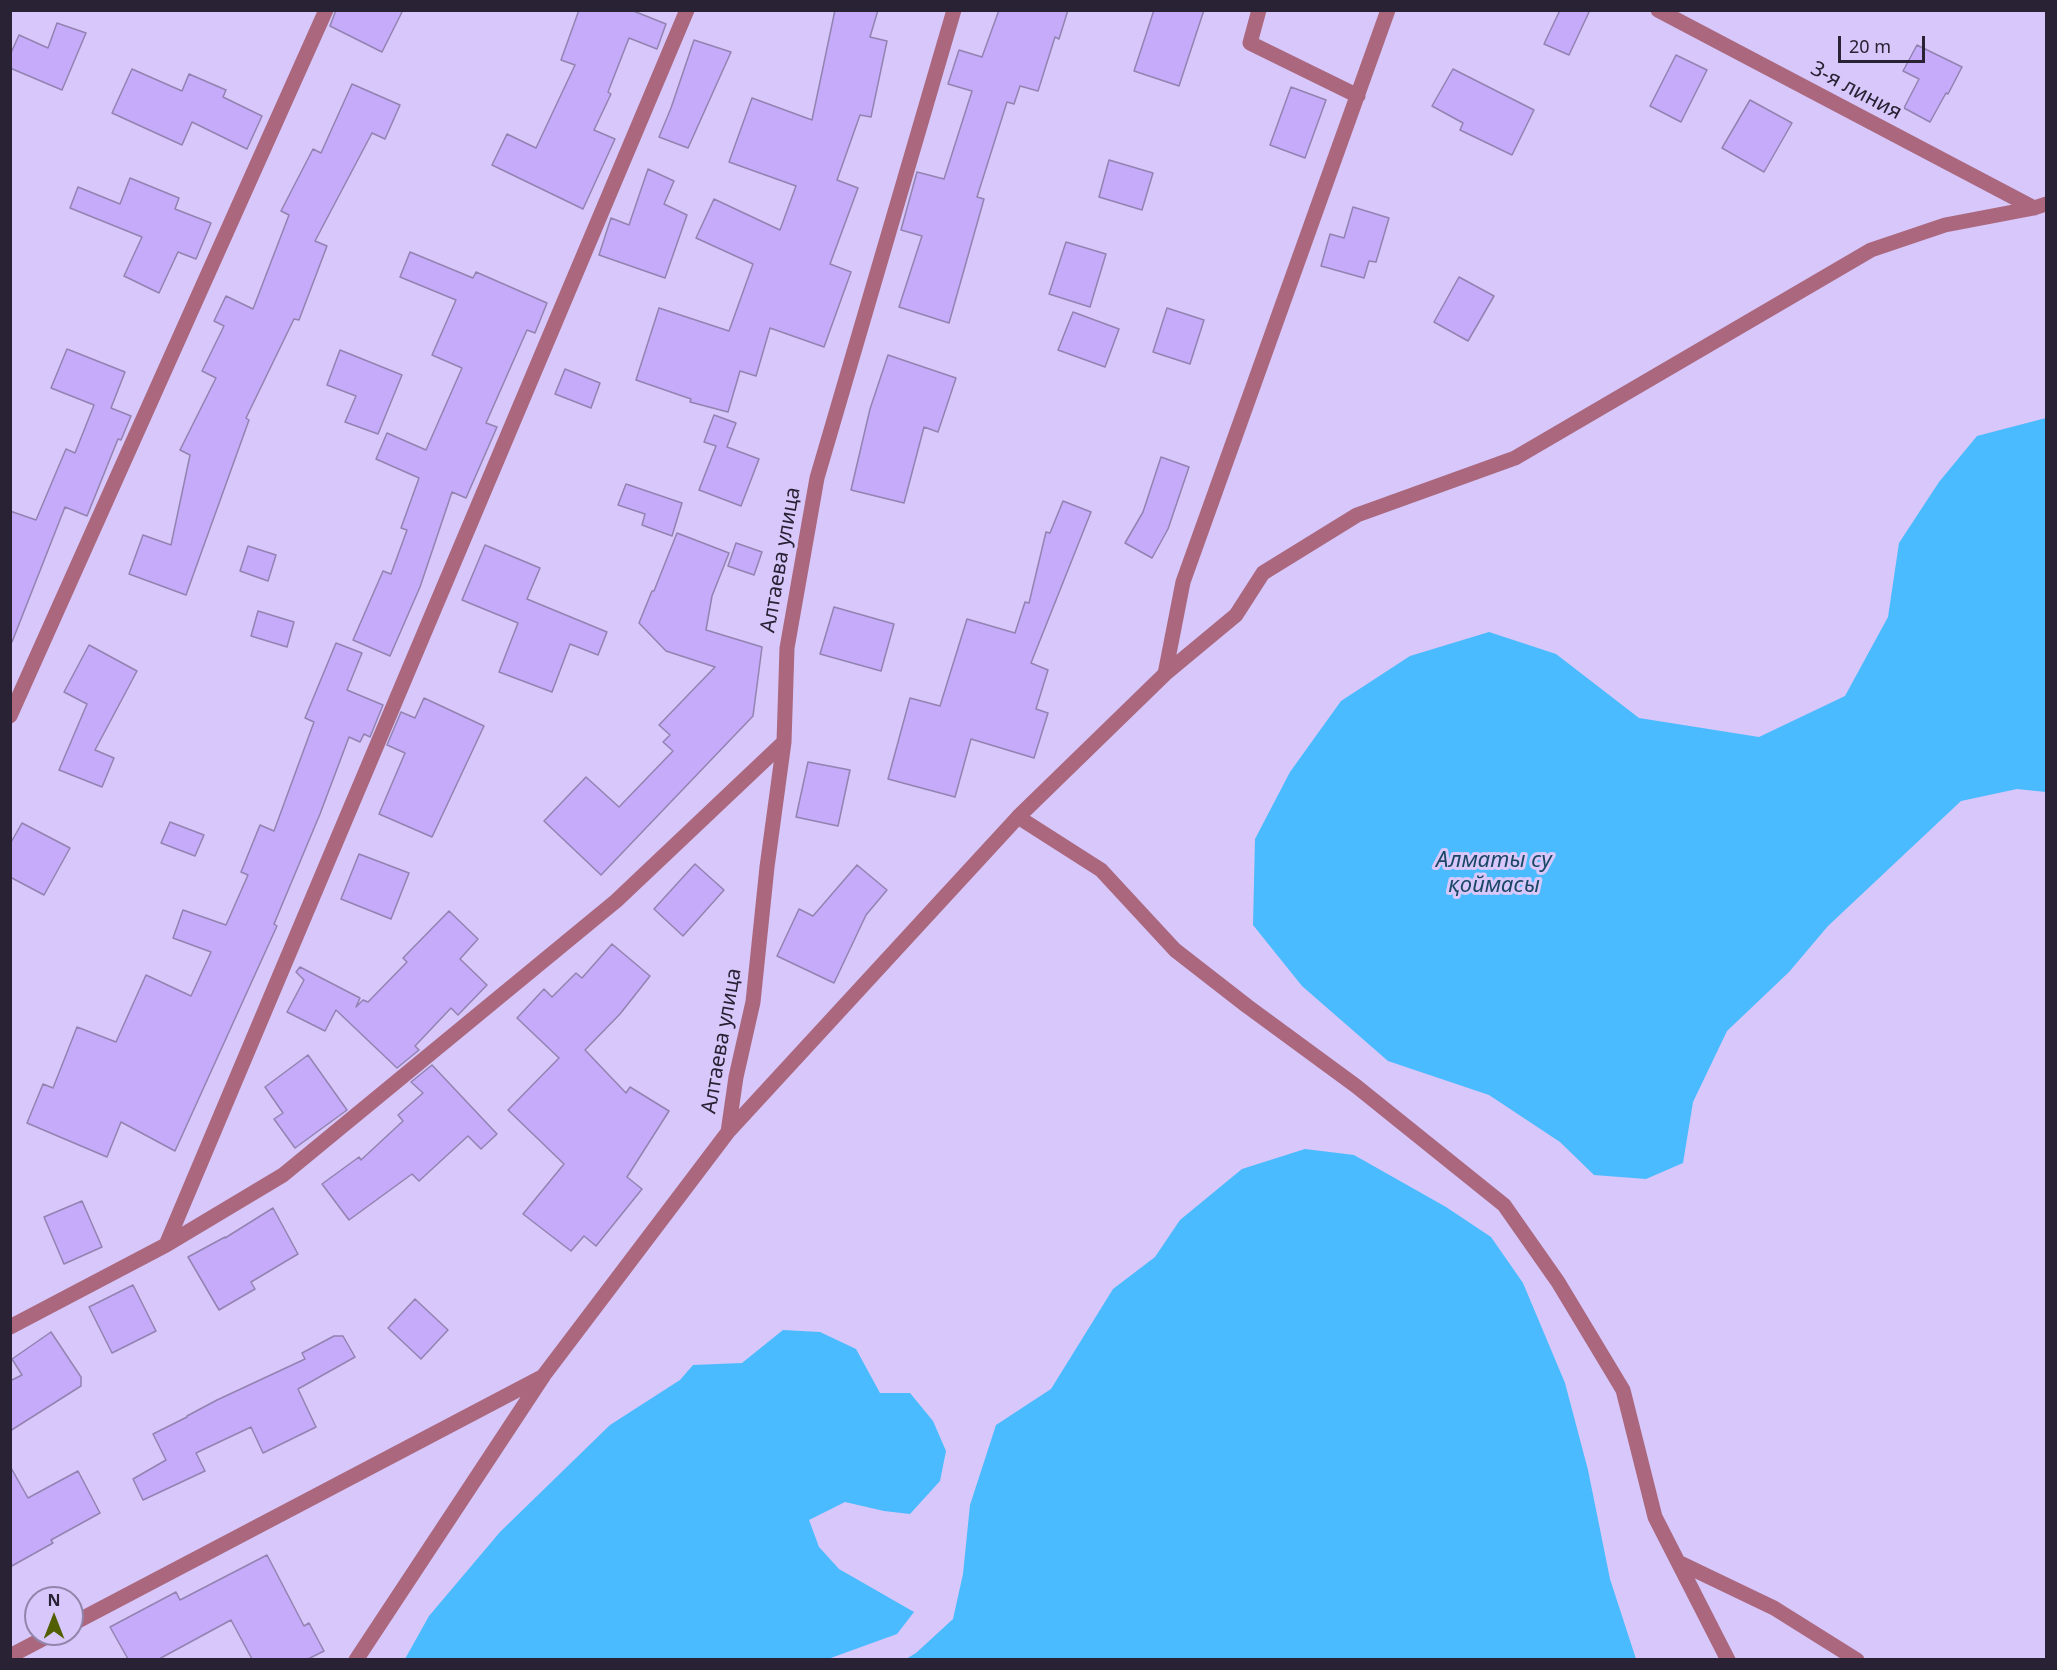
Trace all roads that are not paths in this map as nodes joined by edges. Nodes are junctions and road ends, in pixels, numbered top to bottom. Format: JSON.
{"nodes":[{"id":1,"x":326,"y":10,"type":"edge"},
{"id":2,"x":687,"y":10,"type":"edge"},
{"id":3,"x":954,"y":10,"type":"edge"},
{"id":4,"x":1259,"y":10,"type":"edge"},
{"id":5,"x":1388,"y":10,"type":"edge"},
{"id":6,"x":1658,"y":10,"type":"edge"},
{"id":7,"x":1358,"y":96,"type":"junction"},
{"id":8,"x":2040,"y":206,"type":"edge"},
{"id":9,"x":1165,"y":674,"type":"junction"},
{"id":10,"x":10,"y":716,"type":"edge"},
{"id":11,"x":784,"y":742,"type":"junction"},
{"id":12,"x":1018,"y":817,"type":"junction"},
{"id":13,"x":728,"y":1132,"type":"junction"},
{"id":14,"x":166,"y":1245,"type":"junction"},
{"id":15,"x":10,"y":1327,"type":"edge"},
{"id":16,"x":544,"y":1376,"type":"junction"},
{"id":17,"x":1678,"y":1562,"type":"junction"},
{"id":18,"x":84,"y":1618,"type":"edge"},
{"id":19,"x":29,"y":1646,"type":"edge"},
{"id":20,"x":10,"y":1656,"type":"edge"},
{"id":21,"x":356,"y":1659,"type":"edge"},
{"id":22,"x":1728,"y":1659,"type":"edge"},
{"id":23,"x":1857,"y":1659,"type":"edge"}],
"edges":[{"from":1,"to":10,"type":"street"},
{"from":2,"to":14,"type":"street"},
{"from":3,"to":11,"type":"street","name":"Алтаева улица"},
{"from":4,"to":7,"type":"street"},
{"from":5,"to":7,"type":"street"},
{"from":6,"to":8,"type":"street","name":"3-я линия"},
{"from":7,"to":9,"type":"street"},
{"from":8,"to":9,"type":"street"},
{"from":9,"to":12,"type":"street"},
{"from":11,"to":13,"type":"street","name":"Алтаева улица"},
{"from":11,"to":14,"type":"street"},
{"from":12,"to":13,"type":"street"},
{"from":12,"to":17,"type":"street"},
{"from":13,"to":16,"type":"street"},
{"from":14,"to":15,"type":"street"},
{"from":16,"to":18,"type":"street"},
{"from":16,"to":21,"type":"street"},
{"from":17,"to":22,"type":"street"},
{"from":17,"to":23,"type":"street"},
{"from":19,"to":20,"type":"street"}]}
